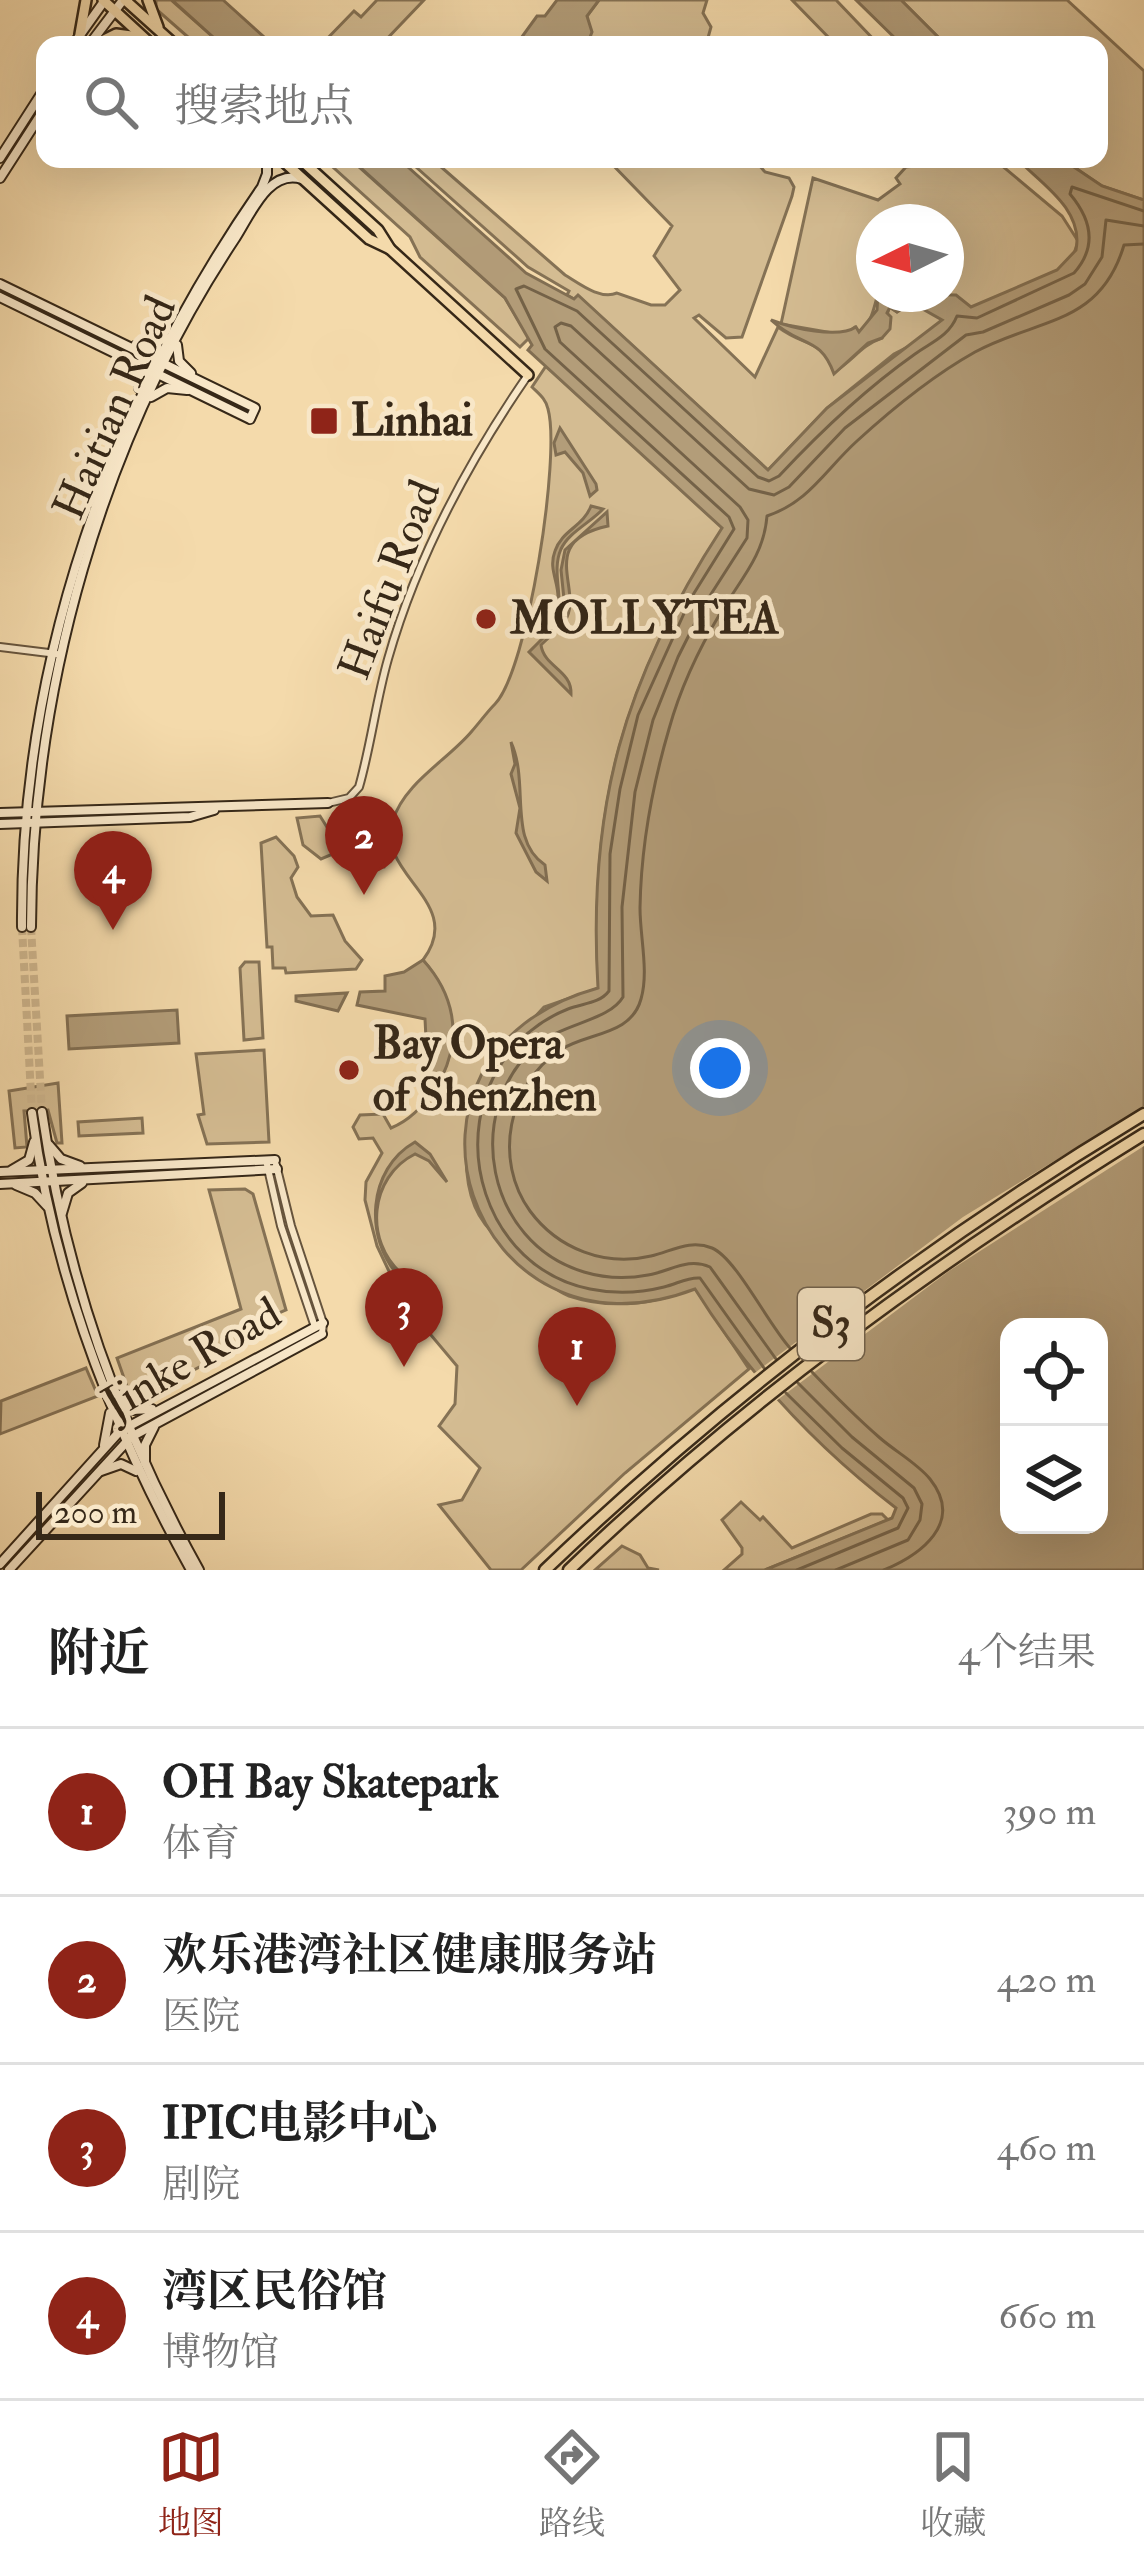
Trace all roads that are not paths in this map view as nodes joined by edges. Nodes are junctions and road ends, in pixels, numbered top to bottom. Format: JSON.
{"nodes":[{"id":1,"x":86,"y":0,"type":"edge"},
{"id":2,"x":104,"y":0,"type":"edge"},
{"id":3,"x":124,"y":0,"type":"edge"},
{"id":4,"x":148,"y":0,"type":"edge"},
{"id":5,"x":115,"y":10,"type":"junction"},
{"id":6,"x":160,"y":32,"type":"junction"},
{"id":7,"x":80,"y":34,"type":"joint"},
{"id":8,"x":98,"y":36,"type":"edge"},
{"id":9,"x":143,"y":36,"type":"edge"},
{"id":10,"x":165,"y":36,"type":"edge"},
{"id":11,"x":36,"y":102,"type":"edge"},
{"id":12,"x":36,"y":123,"type":"edge"},
{"id":13,"x":0,"y":158,"type":"edge"},
{"id":14,"x":268,"y":168,"type":"edge"},
{"id":15,"x":291,"y":168,"type":"edge"},
{"id":16,"x":309,"y":168,"type":"edge"},
{"id":17,"x":0,"y":178,"type":"edge"},
{"id":18,"x":306,"y":181,"type":"junction"},
{"id":19,"x":361,"y":224,"type":"junction"},
{"id":20,"x":2,"y":284,"type":"edge"},
{"id":21,"x":0,"y":297,"type":"edge"},
{"id":22,"x":182,"y":327,"type":"junction"},
{"id":23,"x":171,"y":332,"type":"junction"},
{"id":24,"x":125,"y":344,"type":"junction"},
{"id":25,"x":104,"y":346,"type":"junction"},
{"id":26,"x":158,"y":366,"type":"junction"},
{"id":27,"x":528,"y":375,"type":"joint"},
{"id":28,"x":201,"y":381,"type":"junction"},
{"id":29,"x":197,"y":392,"type":"junction"},
{"id":30,"x":139,"y":407,"type":"junction"},
{"id":31,"x":0,"y":647,"type":"edge"},
{"id":32,"x":56,"y":654,"type":"junction"},
{"id":33,"x":328,"y":803,"type":"joint"},
{"id":34,"x":218,"y":809,"type":"junction"},
{"id":35,"x":32,"y":812,"type":"junction"},
{"id":36,"x":0,"y":813,"type":"edge"},
{"id":37,"x":0,"y":824,"type":"edge"},
{"id":38,"x":31,"y":824,"type":"junction"},
{"id":39,"x":26,"y":927,"type":"tunnel mouth"},
{"id":40,"x":37,"y":1113,"type":"tunnel mouth"},
{"id":41,"x":1144,"y":1114,"type":"edge"},
{"id":42,"x":40,"y":1134,"type":"junction"},
{"id":43,"x":1144,"y":1134,"type":"edge"},
{"id":44,"x":196,"y":1162,"type":"junction"},
{"id":45,"x":271,"y":1164,"type":"junction"},
{"id":46,"x":87,"y":1168,"type":"junction"},
{"id":47,"x":46,"y":1170,"type":"junction"},
{"id":48,"x":3,"y":1172,"type":"edge"},
{"id":49,"x":196,"y":1174,"type":"junction"},
{"id":50,"x":88,"y":1180,"type":"junction"},
{"id":51,"x":48,"y":1182,"type":"junction"},
{"id":52,"x":4,"y":1184,"type":"edge"},
{"id":53,"x":50,"y":1210,"type":"junction"},
{"id":54,"x":61,"y":1220,"type":"junction"},
{"id":55,"x":319,"y":1328,"type":"junction"},
{"id":56,"x":109,"y":1389,"type":"junction"},
{"id":57,"x":160,"y":1408,"type":"junction"},
{"id":58,"x":158,"y":1422,"type":"junction"},
{"id":59,"x":123,"y":1429,"type":"junction"},
{"id":60,"x":128,"y":1439,"type":"junction"},
{"id":61,"x":101,"y":1451,"type":"junction"},
{"id":62,"x":95,"y":1475,"type":"junction"},
{"id":63,"x":145,"y":1477,"type":"junction"},
{"id":64,"x":0,"y":1564,"type":"edge"},
{"id":65,"x":9,"y":1570,"type":"edge"},
{"id":66,"x":195,"y":1570,"type":"edge"},
{"id":67,"x":545,"y":1570,"type":"edge"},
{"id":68,"x":568,"y":1570,"type":"edge"}],
"edges":[{"from":1,"to":7,"type":"main road"},
{"from":2,"to":5,"type":"main road"},
{"from":2,"to":7,"type":"main road"},
{"from":3,"to":5,"type":"main road"},
{"from":3,"to":6,"type":"main road"},
{"from":4,"to":6,"type":"main road"},
{"from":5,"to":8,"type":"main road"},
{"from":5,"to":9,"type":"main road"},
{"from":6,"to":10,"type":"main road"},
{"from":11,"to":13,"type":"main road"},
{"from":12,"to":17,"type":"main road"},
{"from":14,"to":23,"type":"main road","name":"Haitian Road"},
{"from":15,"to":18,"type":"main road"},
{"from":16,"to":19,"type":"main road"},
{"from":18,"to":19,"type":"main road"},
{"from":18,"to":22,"type":"main road","name":"Haitian Road"},
{"from":19,"to":27,"type":"main road"},
{"from":20,"to":24,"type":"main road"},
{"from":21,"to":25,"type":"main road"},
{"from":22,"to":26,"type":"main road","name":"Haitian Road"},
{"from":22,"to":28,"type":"main road"},
{"from":23,"to":24,"type":"main road"},
{"from":23,"to":26,"type":"main road","name":"Haitian Road"},
{"from":24,"to":26,"type":"main road"},
{"from":25,"to":26,"type":"main road"},
{"from":25,"to":30,"type":"main road"},
{"from":26,"to":28,"type":"main road"},
{"from":26,"to":29,"type":"main road"},
{"from":26,"to":30,"type":"main road","name":"Haitian Road"},
{"from":27,"to":33,"type":"street","name":"Haifu Road"},
{"from":28,"to":29,"type":"main road"},
{"from":29,"to":30,"type":"main road"},
{"from":30,"to":32,"type":"main road","name":"Haitian Road"},
{"from":31,"to":32,"type":"street"},
{"from":32,"to":35,"type":"main road","name":"Haitian Road"},
{"from":33,"to":34,"type":"main road"},
{"from":34,"to":35,"type":"main road"},
{"from":34,"to":38,"type":"main road"},
{"from":35,"to":36,"type":"main road"},
{"from":35,"to":38,"type":"main road","name":"Haitian Road"},
{"from":37,"to":38,"type":"main road"},
{"from":38,"to":39,"type":"main road","name":"Haitian Road"},
{"from":40,"to":42,"type":"main road"},
{"from":41,"to":67,"type":"highway","number":"S3"},
{"from":42,"to":46,"type":"main road"},
{"from":42,"to":47,"type":"main road"},
{"from":42,"to":48,"type":"main road"},
{"from":43,"to":68,"type":"highway","number":"S3"},
{"from":44,"to":45,"type":"main road"},
{"from":44,"to":46,"type":"main road"},
{"from":44,"to":49,"type":"main road"},
{"from":45,"to":49,"type":"main road"},
{"from":45,"to":55,"type":"street"},
{"from":46,"to":47,"type":"main road"},
{"from":47,"to":48,"type":"main road"},
{"from":47,"to":51,"type":"main road"},
{"from":49,"to":50,"type":"main road"},
{"from":50,"to":51,"type":"main road"},
{"from":50,"to":54,"type":"main road"},
{"from":51,"to":52,"type":"main road"},
{"from":51,"to":53,"type":"main road"},
{"from":51,"to":54,"type":"main road"},
{"from":52,"to":53,"type":"main road"},
{"from":53,"to":56,"type":"main road"},
{"from":54,"to":56,"type":"main road"},
{"from":55,"to":57,"type":"main road","name":"Jinke Road"},
{"from":55,"to":58,"type":"main road","name":"Jinke Road"},
{"from":56,"to":57,"type":"main road"},
{"from":56,"to":59,"type":"main road"},
{"from":56,"to":61,"type":"main road"},
{"from":57,"to":59,"type":"main road","name":"Jinke Road"},
{"from":58,"to":60,"type":"main road","name":"Jinke Road"},
{"from":58,"to":63,"type":"main road"},
{"from":59,"to":60,"type":"main road"},
{"from":59,"to":61,"type":"main road","name":"Jinke Road"},
{"from":60,"to":62,"type":"main road","name":"Jinke Road"},
{"from":60,"to":63,"type":"main road"},
{"from":61,"to":64,"type":"main road","name":"Jinke Road"},
{"from":62,"to":63,"type":"main road"},
{"from":62,"to":65,"type":"main road","name":"Jinke Road"},
{"from":63,"to":66,"type":"main road"}]}
